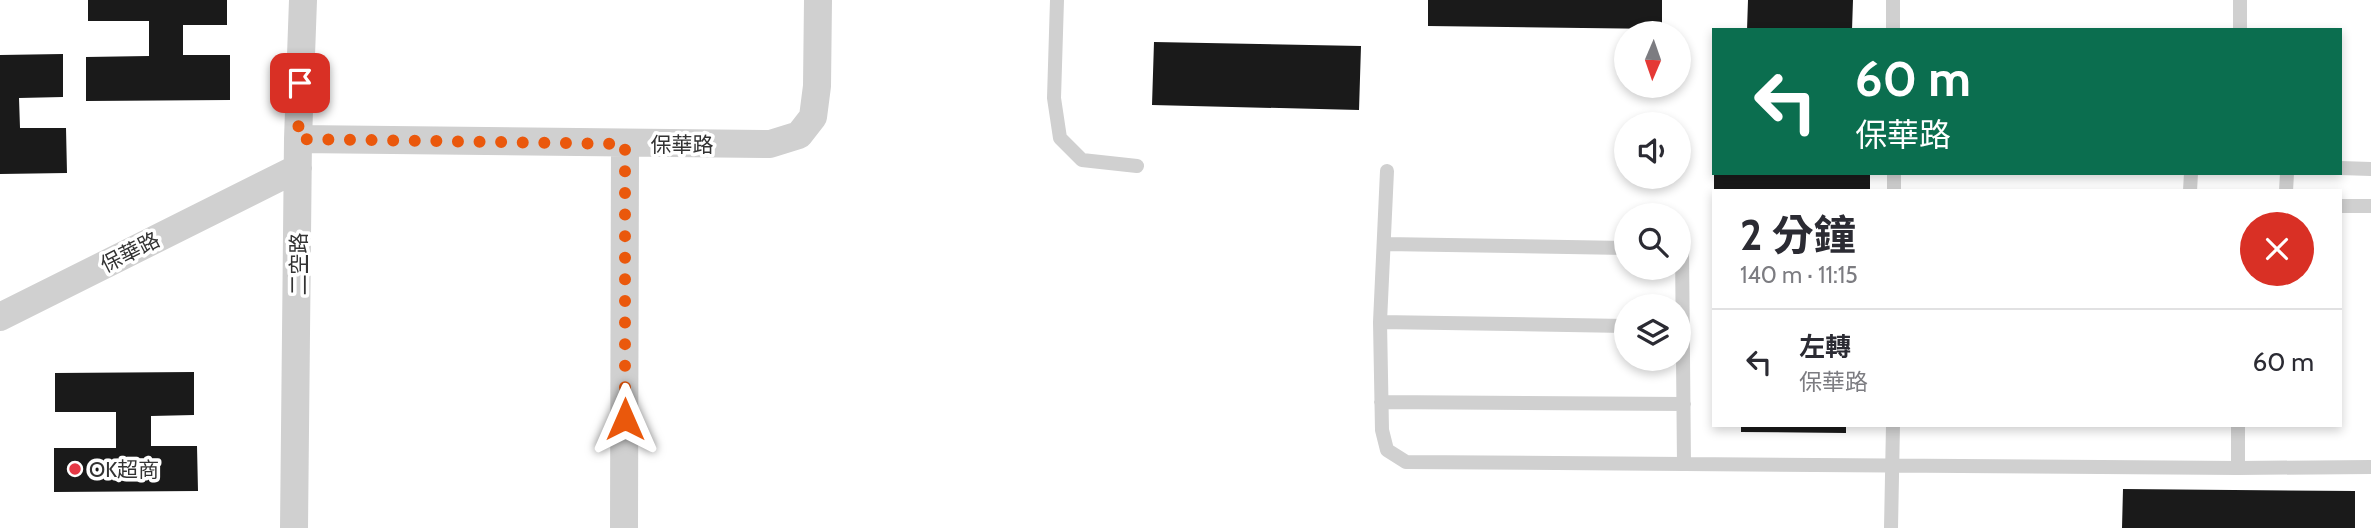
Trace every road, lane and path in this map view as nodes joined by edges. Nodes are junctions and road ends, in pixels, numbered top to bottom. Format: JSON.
{"nodes":[{"id":1,"x":303,"y":0,"type":"edge"},
{"id":2,"x":818,"y":0,"type":"edge"},
{"id":3,"x":1057,"y":0,"type":"edge"},
{"id":4,"x":1893,"y":0,"type":"edge"},
{"id":5,"x":2240,"y":0,"type":"edge"},
{"id":6,"x":1893,"y":28,"type":"edge"},
{"id":7,"x":2240,"y":28,"type":"edge"},
{"id":8,"x":298,"y":139,"type":"junction"},
{"id":9,"x":625,"y":144,"type":"junction"},
{"id":10,"x":1137,"y":166,"type":"dead end"},
{"id":11,"x":298,"y":168,"type":"junction"},
{"id":12,"x":2342,"y":168,"type":"edge"},
{"id":13,"x":2371,"y":169,"type":"edge"},
{"id":14,"x":1387,"y":171,"type":"dead end"},
{"id":15,"x":2342,"y":206,"type":"edge"},
{"id":16,"x":2371,"y":206,"type":"edge"},
{"id":17,"x":1385,"y":244,"type":"junction"},
{"id":18,"x":1614,"y":247,"type":"edge"},
{"id":19,"x":0,"y":317,"type":"edge"},
{"id":20,"x":1380,"y":322,"type":"junction"},
{"id":21,"x":1614,"y":326,"type":"edge"},
{"id":22,"x":1682,"y":371,"type":"edge"},
{"id":23,"x":1381,"y":402,"type":"junction"},
{"id":24,"x":1684,"y":404,"type":"junction"},
{"id":25,"x":1893,"y":427,"type":"edge"},
{"id":26,"x":2238,"y":427,"type":"edge"},
{"id":27,"x":1684,"y":464,"type":"junction"},
{"id":28,"x":1893,"y":466,"type":"junction"},
{"id":29,"x":2371,"y":467,"type":"edge"},
{"id":30,"x":2238,"y":468,"type":"junction"},
{"id":31,"x":294,"y":528,"type":"edge"},
{"id":32,"x":624,"y":528,"type":"edge"},
{"id":33,"x":1891,"y":528,"type":"edge"}],
"edges":[{"from":1,"to":8,"type":"street","name":"二空路"},
{"from":2,"to":9,"type":"street","name":"保華路"},
{"from":3,"to":10,"type":"lane"},
{"from":4,"to":6,"type":"lane"},
{"from":5,"to":7,"type":"lane"},
{"from":8,"to":9,"type":"street","name":"保華路"},
{"from":8,"to":11,"type":"street","name":"二空路"},
{"from":9,"to":32,"type":"street"},
{"from":11,"to":19,"type":"street","name":"保華路"},
{"from":11,"to":31,"type":"street","name":"二空路"},
{"from":12,"to":13,"type":"lane"},
{"from":14,"to":17,"type":"lane"},
{"from":15,"to":16,"type":"lane"},
{"from":17,"to":18,"type":"lane"},
{"from":17,"to":20,"type":"lane"},
{"from":20,"to":21,"type":"lane"},
{"from":20,"to":23,"type":"lane"},
{"from":22,"to":24,"type":"lane"},
{"from":23,"to":24,"type":"lane"},
{"from":23,"to":27,"type":"lane"},
{"from":24,"to":27,"type":"lane"},
{"from":25,"to":28,"type":"lane"},
{"from":26,"to":30,"type":"lane"},
{"from":27,"to":28,"type":"lane"},
{"from":28,"to":30,"type":"lane"},
{"from":28,"to":33,"type":"lane"},
{"from":29,"to":30,"type":"lane"}]}
